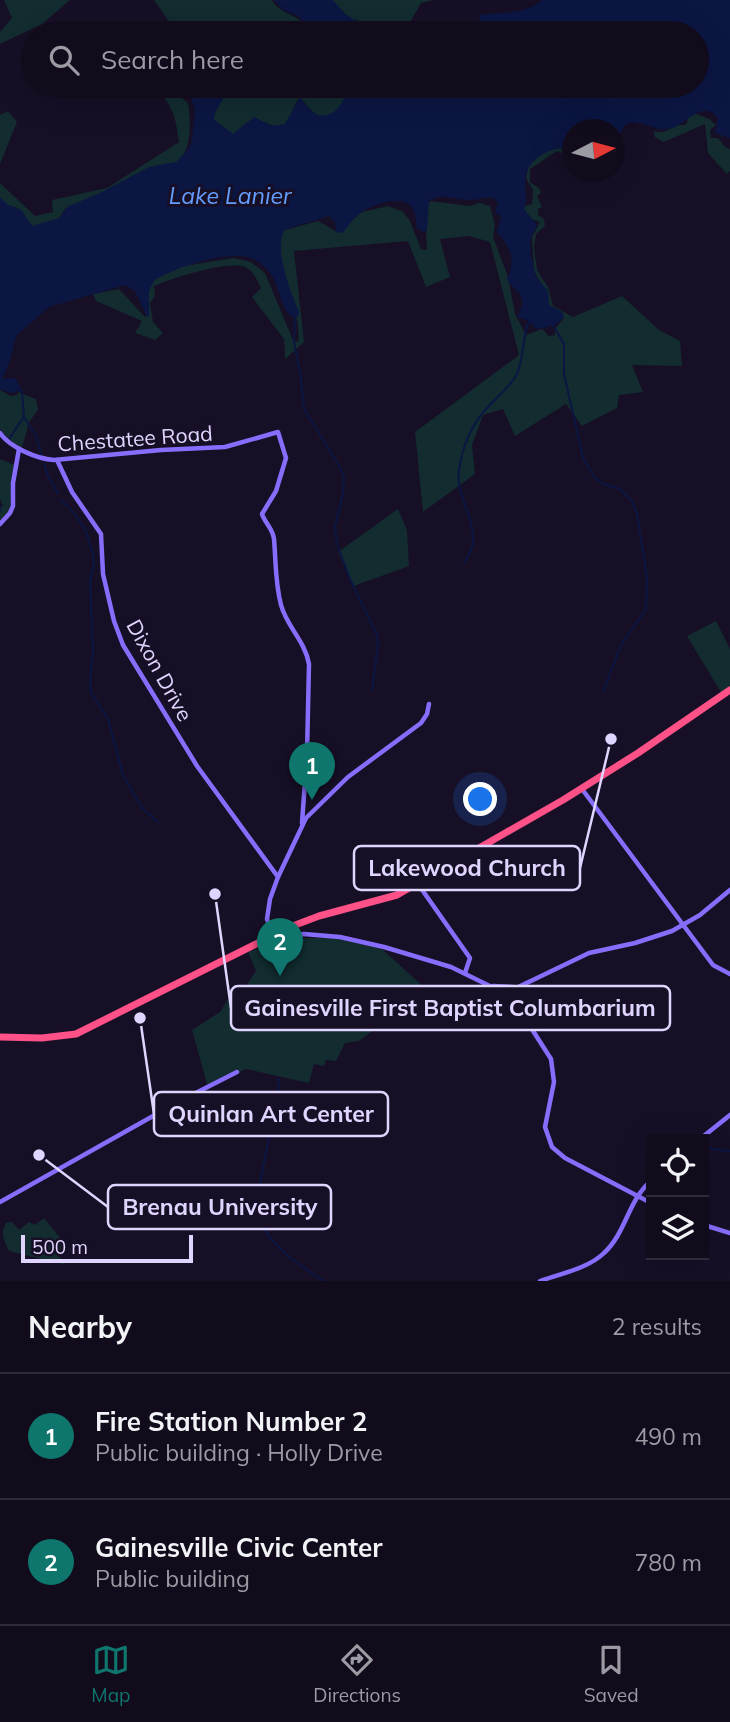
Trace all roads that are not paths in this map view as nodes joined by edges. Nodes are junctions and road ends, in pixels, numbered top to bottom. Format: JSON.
{"nodes":[{"id":1,"x":0,"y":433,"type":"edge"},
{"id":2,"x":19,"y":449,"type":"junction"},
{"id":3,"x":57,"y":460,"type":"junction"},
{"id":4,"x":0,"y":524,"type":"edge"},
{"id":5,"x":730,"y":690,"type":"edge"},
{"id":6,"x":429,"y":704,"type":"dead end"},
{"id":7,"x":582,"y":788,"type":"junction"},
{"id":8,"x":305,"y":816,"type":"junction"},
{"id":9,"x":278,"y":877,"type":"junction"},
{"id":10,"x":418,"y":884,"type":"junction"},
{"id":11,"x":730,"y":890,"type":"edge"},
{"id":12,"x":684,"y":924,"type":"junction"},
{"id":13,"x":273,"y":937,"type":"junction"},
{"id":14,"x":465,"y":973,"type":"junction"},
{"id":15,"x":730,"y":974,"type":"edge"},
{"id":16,"x":487,"y":984,"type":"junction"},
{"id":17,"x":513,"y":989,"type":"junction"},
{"id":18,"x":503,"y":994,"type":"junction"},
{"id":19,"x":509,"y":1000,"type":"junction"},
{"id":20,"x":0,"y":1037,"type":"edge"},
{"id":21,"x":237,"y":1072,"type":"dead end"},
{"id":22,"x":730,"y":1115,"type":"edge"},
{"id":23,"x":706,"y":1134,"type":"edge"},
{"id":24,"x":646,"y":1186,"type":"edge"},
{"id":25,"x":637,"y":1196,"type":"junction"},
{"id":26,"x":646,"y":1200,"type":"edge"},
{"id":27,"x":0,"y":1202,"type":"edge"},
{"id":28,"x":646,"y":1202,"type":"edge"},
{"id":29,"x":631,"y":1208,"type":"junction"},
{"id":30,"x":709,"y":1227,"type":"edge"},
{"id":31,"x":730,"y":1233,"type":"edge"},
{"id":32,"x":540,"y":1281,"type":"edge"}],
"edges":[{"from":1,"to":2,"type":"street","name":"Chestatee Road"},
{"from":2,"to":3,"type":"street","name":"Chestatee Road"},
{"from":2,"to":4,"type":"street"},
{"from":3,"to":8,"type":"street","name":"Chestatee Road"},
{"from":3,"to":9,"type":"street","name":"Dixon Drive"},
{"from":5,"to":7,"type":"highway"},
{"from":6,"to":8,"type":"street"},
{"from":7,"to":10,"type":"highway"},
{"from":7,"to":12,"type":"street"},
{"from":8,"to":9,"type":"street"},
{"from":9,"to":13,"type":"street"},
{"from":10,"to":13,"type":"highway"},
{"from":10,"to":14,"type":"street"},
{"from":11,"to":12,"type":"street"},
{"from":12,"to":15,"type":"street"},
{"from":12,"to":17,"type":"street"},
{"from":13,"to":14,"type":"street"},
{"from":13,"to":20,"type":"highway"},
{"from":14,"to":16,"type":"street"},
{"from":16,"to":17,"type":"street"},
{"from":16,"to":18,"type":"street"},
{"from":17,"to":18,"type":"street"},
{"from":17,"to":19,"type":"street"},
{"from":18,"to":19,"type":"street"},
{"from":19,"to":25,"type":"street"},
{"from":21,"to":27,"type":"street"},
{"from":22,"to":23,"type":"street"},
{"from":24,"to":25,"type":"street"},
{"from":25,"to":26,"type":"street"},
{"from":25,"to":29,"type":"street"},
{"from":28,"to":29,"type":"street"},
{"from":29,"to":32,"type":"street"},
{"from":30,"to":31,"type":"street"}]}
